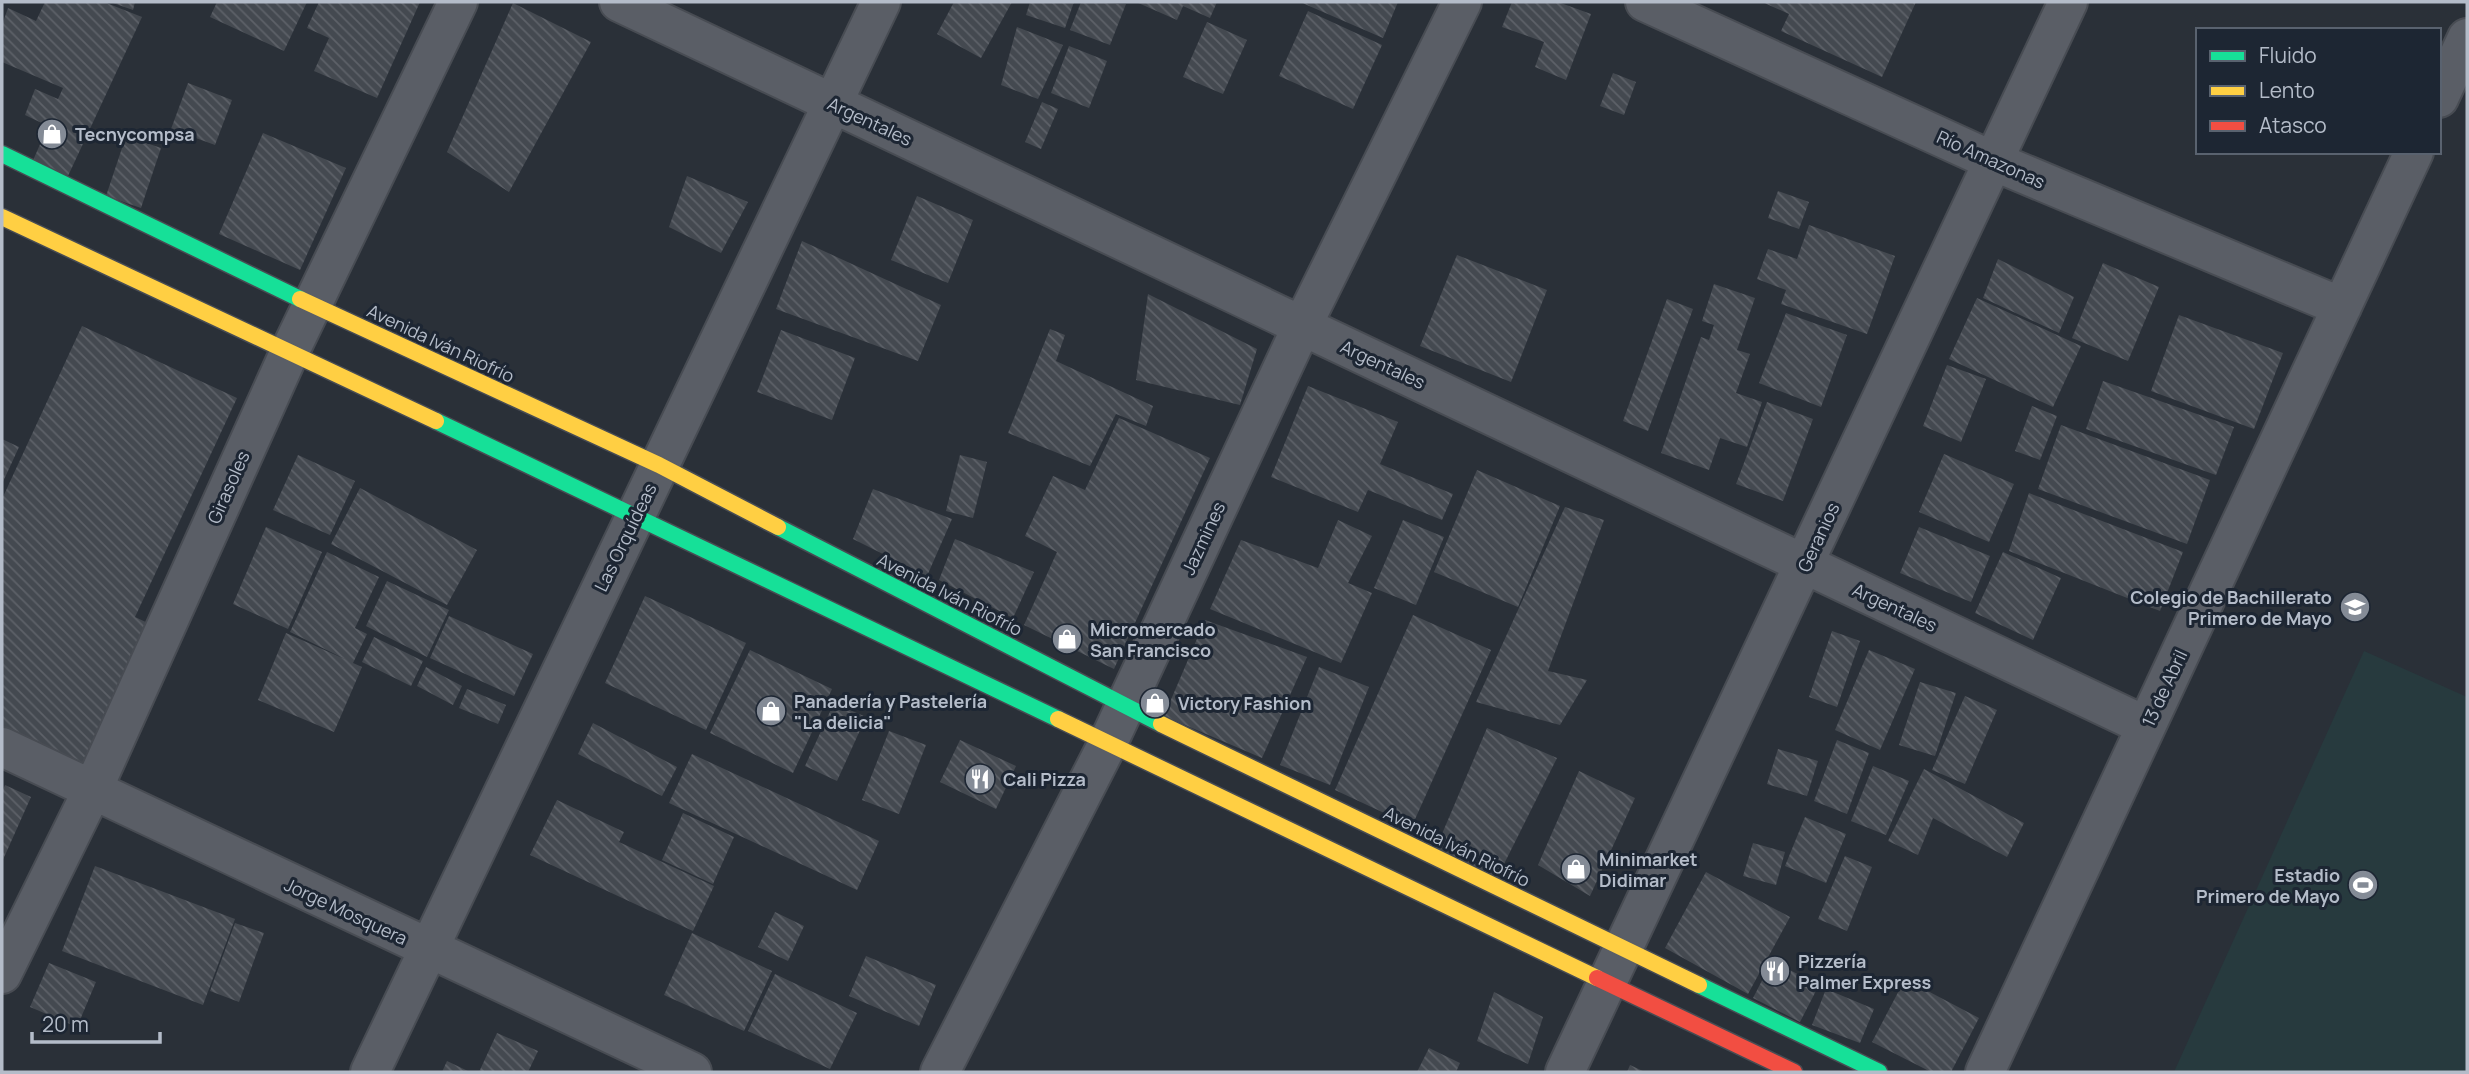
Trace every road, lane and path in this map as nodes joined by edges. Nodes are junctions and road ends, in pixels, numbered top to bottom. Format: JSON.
{"nodes":[{"id":1,"x":458,"y":2,"type":"edge"},
{"id":2,"x":619,"y":2,"type":"edge"},
{"id":3,"x":881,"y":2,"type":"edge"},
{"id":4,"x":1462,"y":2,"type":"edge"},
{"id":5,"x":1645,"y":2,"type":"edge"},
{"id":6,"x":2068,"y":2,"type":"edge"},
{"id":7,"x":2467,"y":38,"type":"edge"},
{"id":8,"x":2441,"y":94,"type":"edge"},
{"id":9,"x":832,"y":103,"type":"junction"},
{"id":10,"x":2,"y":154,"type":"edge"},
{"id":11,"x":2413,"y":154,"type":"edge"},
{"id":12,"x":1993,"y":161,"type":"junction"},
{"id":13,"x":2,"y":217,"type":"edge"},
{"id":14,"x":312,"y":305,"type":"junction"},
{"id":15,"x":2342,"y":307,"type":"junction"},
{"id":16,"x":1302,"y":326,"type":"junction"},
{"id":17,"x":290,"y":351,"type":"junction"},
{"id":18,"x":659,"y":465,"type":"junction"},
{"id":19,"x":634,"y":516,"type":"junction"},
{"id":20,"x":1805,"y":565,"type":"junction"},
{"id":21,"x":1123,"y":706,"type":"junction"},
{"id":22,"x":2146,"y":726,"type":"junction"},
{"id":23,"x":1108,"y":743,"type":"junction"},
{"id":24,"x":2,"y":747,"type":"edge"},
{"id":25,"x":92,"y":791,"type":"junction"},
{"id":26,"x":427,"y":948,"type":"junction"},
{"id":27,"x":1617,"y":965,"type":"junction"},
{"id":28,"x":2,"y":974,"type":"edge"},
{"id":29,"x":370,"y":1072,"type":"edge"},
{"id":30,"x":692,"y":1072,"type":"edge"},
{"id":31,"x":940,"y":1072,"type":"edge"},
{"id":32,"x":1565,"y":1072,"type":"edge"},
{"id":33,"x":1794,"y":1072,"type":"edge"},
{"id":34,"x":1879,"y":1072,"type":"edge"},
{"id":35,"x":1985,"y":1072,"type":"edge"}],
"edges":[{"from":1,"to":14,"type":"street","name":"Girasoles"},
{"from":2,"to":9,"type":"street","name":"Argentales"},
{"from":3,"to":9,"type":"street","name":"Las Orquídeas"},
{"from":4,"to":16,"type":"street","name":"Jazmines"},
{"from":5,"to":12,"type":"street","name":"Río Amazonas"},
{"from":6,"to":12,"type":"street","name":"Geranios"},
{"from":7,"to":8,"type":"street"},
{"from":9,"to":16,"type":"street","name":"Argentales"},
{"from":9,"to":18,"type":"street","name":"Las Orquídeas"},
{"from":10,"to":14,"type":"main road","name":"Avenida Iván Riofrío"},
{"from":11,"to":15,"type":"street","name":"13 de Abril"},
{"from":12,"to":15,"type":"street","name":"Río Amazonas"},
{"from":12,"to":20,"type":"street","name":"Geranios"},
{"from":13,"to":17,"type":"main road","name":"Avenida Iván Riofrío"},
{"from":14,"to":17,"type":"street","name":"Girasoles"},
{"from":14,"to":18,"type":"main road","name":"Avenida Iván Riofrío"},
{"from":15,"to":22,"type":"street","name":"13 de Abril"},
{"from":16,"to":20,"type":"street","name":"Argentales"},
{"from":16,"to":21,"type":"street","name":"Jazmines"},
{"from":17,"to":19,"type":"main road","name":"Avenida Iván Riofrío"},
{"from":17,"to":25,"type":"street","name":"Girasoles"},
{"from":18,"to":19,"type":"street","name":"Las Orquídeas"},
{"from":18,"to":21,"type":"main road","name":"Avenida Iván Riofrío"},
{"from":19,"to":23,"type":"main road","name":"Avenida Iván Riofrío"},
{"from":19,"to":26,"type":"street","name":"Las Orquídeas"},
{"from":20,"to":22,"type":"street","name":"Argentales"},
{"from":20,"to":27,"type":"street","name":"Geranios"},
{"from":21,"to":23,"type":"street","name":"Jazmines"},
{"from":21,"to":27,"type":"main road","name":"Avenida Iván Riofrío"},
{"from":22,"to":35,"type":"street","name":"13 de Abril"},
{"from":23,"to":27,"type":"main road","name":"Avenida Iván Riofrío"},
{"from":23,"to":31,"type":"street","name":"Jazmines"},
{"from":24,"to":25,"type":"street","name":"Jorge Mosquera"},
{"from":25,"to":26,"type":"street","name":"Jorge Mosquera"},
{"from":25,"to":28,"type":"street","name":"Girasoles"},
{"from":26,"to":29,"type":"street","name":"Las Orquídeas"},
{"from":26,"to":30,"type":"street","name":"Jorge Mosquera"},
{"from":27,"to":32,"type":"street","name":"Geranios"},
{"from":27,"to":33,"type":"main road","name":"Avenida Iván Riofrío"},
{"from":27,"to":34,"type":"main road","name":"Avenida Iván Riofrío"}]}
